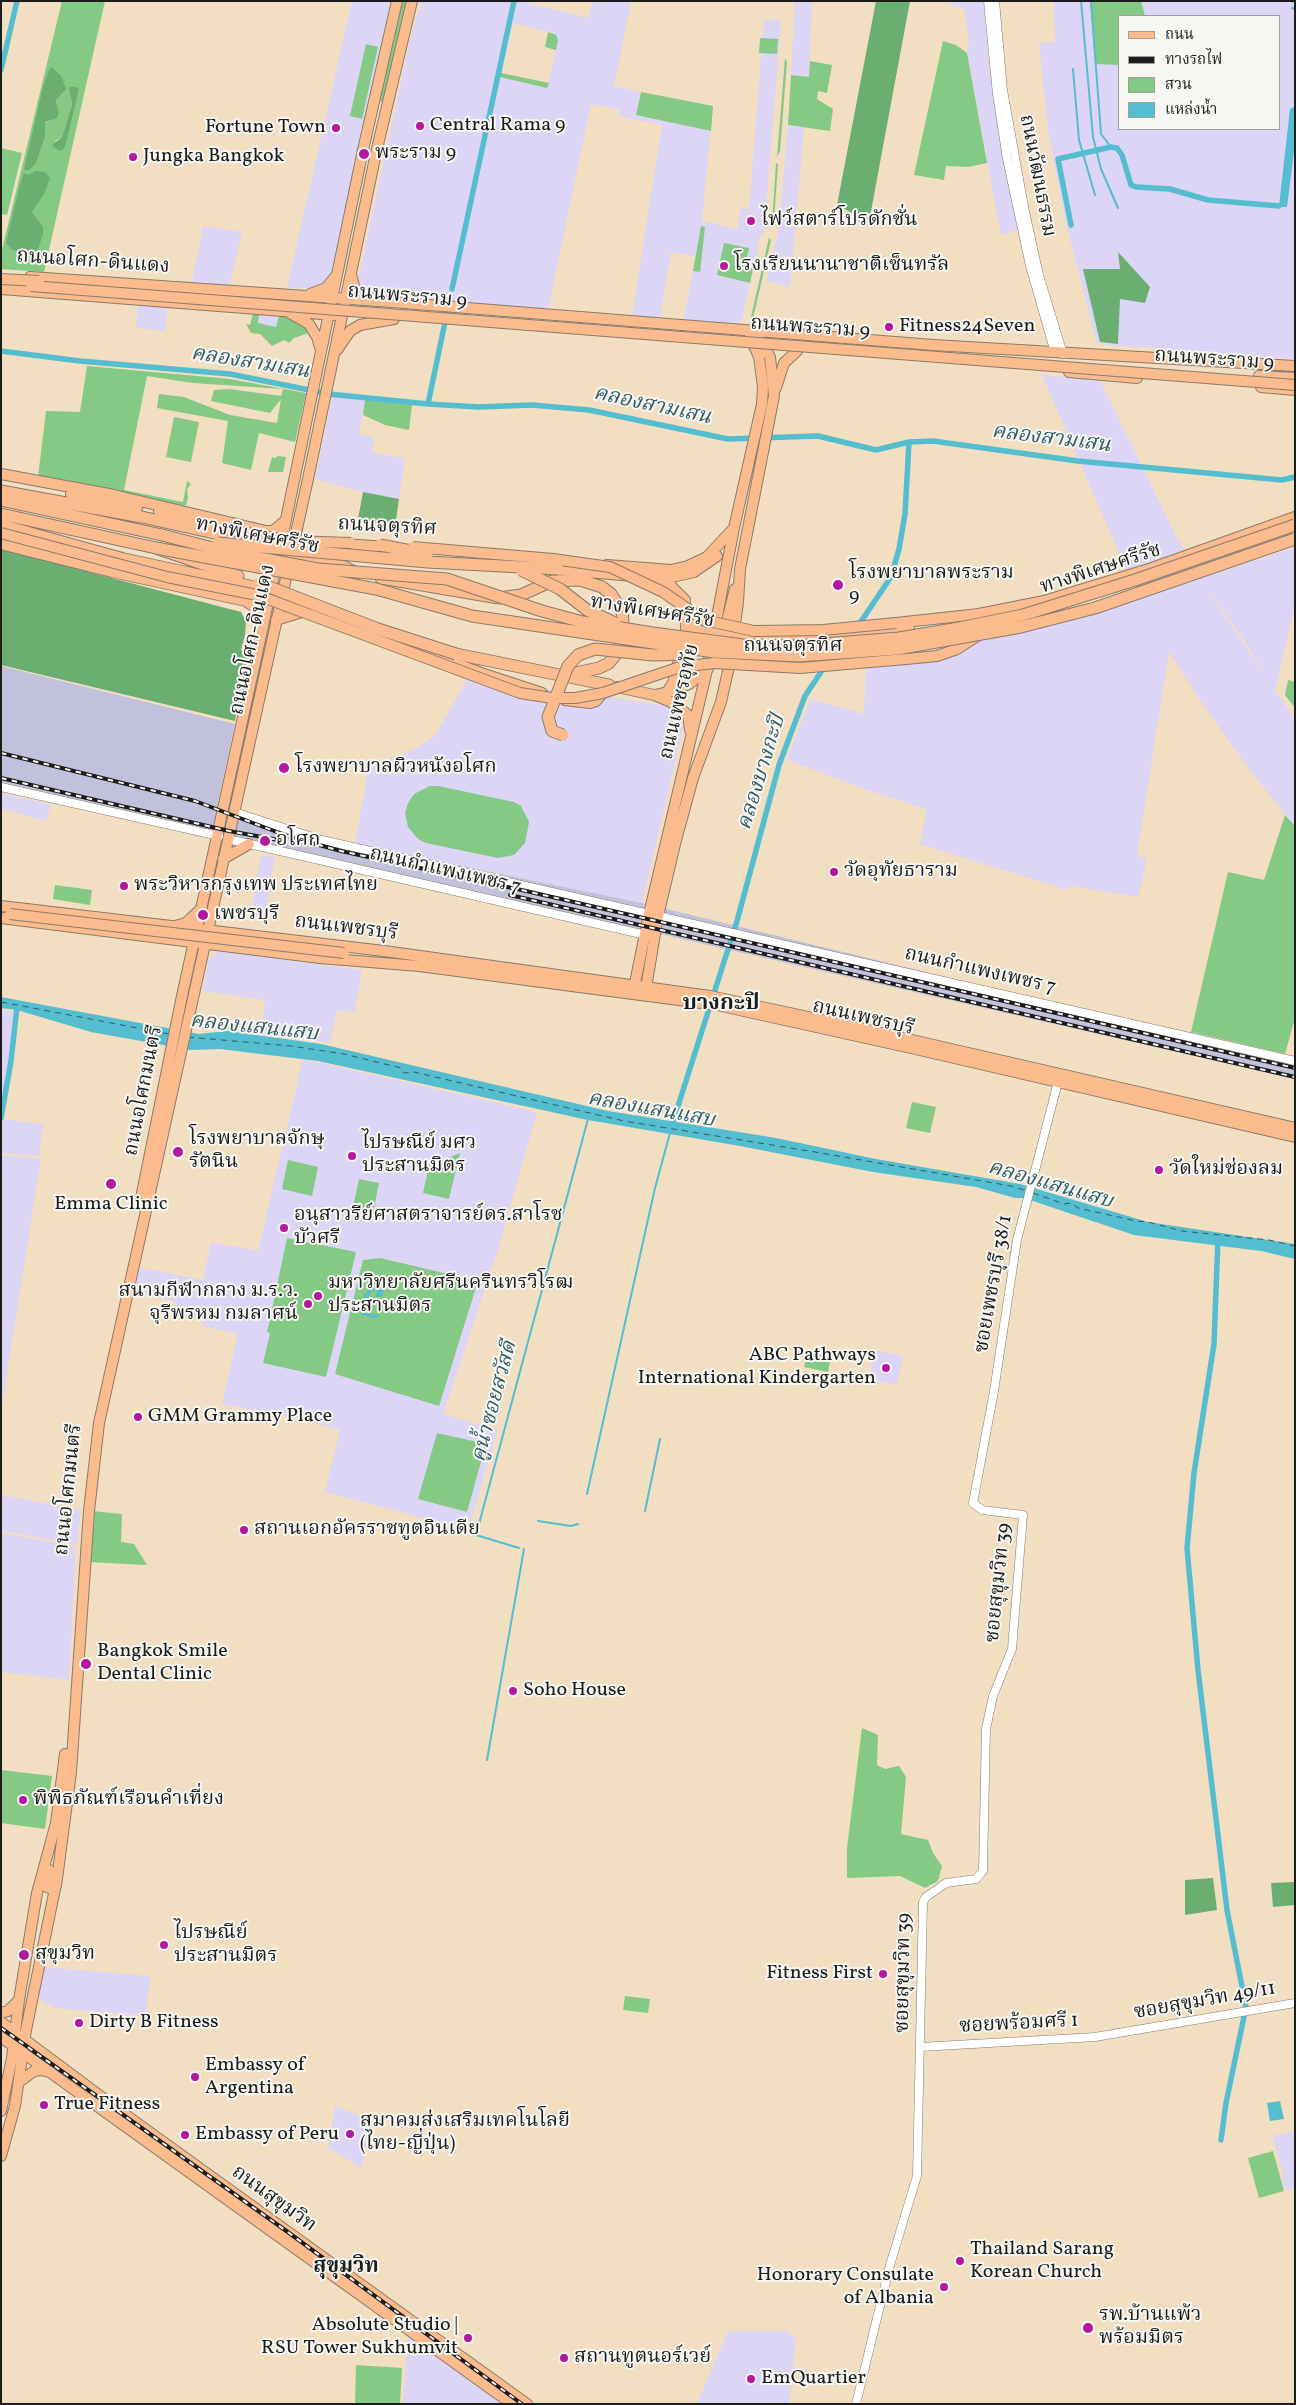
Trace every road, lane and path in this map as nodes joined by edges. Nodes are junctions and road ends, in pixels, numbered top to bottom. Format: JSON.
{"nodes":[{"id":1,"x":397,"y":1,"type":"edge"},
{"id":2,"x":412,"y":1,"type":"edge"},
{"id":3,"x":988,"y":1,"type":"edge"},
{"id":4,"x":995,"y":1,"type":"edge"},
{"id":5,"x":994,"y":25,"type":"junction"},
{"id":6,"x":363,"y":150,"type":"junction"},
{"id":7,"x":376,"y":152,"type":"junction"},
{"id":8,"x":339,"y":268,"type":"junction"},
{"id":9,"x":351,"y":272,"type":"junction"},
{"id":10,"x":1,"y":275,"type":"edge"},
{"id":11,"x":1,"y":278,"type":"edge"},
{"id":12,"x":1,"y":284,"type":"edge"},
{"id":13,"x":172,"y":287,"type":"junction"},
{"id":14,"x":1,"y":289,"type":"edge"},
{"id":15,"x":207,"y":289,"type":"junction"},
{"id":16,"x":295,"y":296,"type":"junction"},
{"id":17,"x":346,"y":300,"type":"junction"},
{"id":18,"x":378,"y":301,"type":"junction"},
{"id":19,"x":170,"y":302,"type":"junction"},
{"id":20,"x":205,"y":305,"type":"junction"},
{"id":21,"x":327,"y":306,"type":"junction"},
{"id":22,"x":288,"y":312,"type":"junction"},
{"id":23,"x":343,"y":315,"type":"junction"},
{"id":24,"x":394,"y":319,"type":"junction"},
{"id":25,"x":750,"y":330,"type":"junction"},
{"id":26,"x":761,"y":348,"type":"junction"},
{"id":27,"x":797,"y":351,"type":"junction"},
{"id":28,"x":335,"y":352,"type":"junction"},
{"id":29,"x":322,"y":354,"type":"junction"},
{"id":30,"x":1059,"y":354,"type":"junction"},
{"id":31,"x":1230,"y":363,"type":"junction"},
{"id":32,"x":1295,"y":366,"type":"edge"},
{"id":33,"x":1295,"y":370,"type":"edge"},
{"id":34,"x":1066,"y":372,"type":"junction"},
{"id":35,"x":1295,"y":378,"type":"edge"},
{"id":36,"x":1295,"y":385,"type":"edge"},
{"id":37,"x":1295,"y":390,"type":"edge"},
{"id":38,"x":774,"y":396,"type":"junction"},
{"id":39,"x":1,"y":474,"type":"edge"},
{"id":40,"x":1,"y":480,"type":"edge"},
{"id":41,"x":1,"y":491,"type":"edge"},
{"id":42,"x":1,"y":500,"type":"edge"},
{"id":43,"x":1,"y":514,"type":"edge"},
{"id":44,"x":1295,"y":517,"type":"edge"},
{"id":45,"x":286,"y":520,"type":"junction"},
{"id":46,"x":1,"y":525,"type":"edge"},
{"id":47,"x":1295,"y":525,"type":"edge"},
{"id":48,"x":734,"y":528,"type":"junction"},
{"id":49,"x":1,"y":534,"type":"edge"},
{"id":50,"x":1295,"y":534,"type":"edge"},
{"id":51,"x":162,"y":535,"type":"junction"},
{"id":52,"x":1295,"y":539,"type":"edge"},
{"id":53,"x":732,"y":541,"type":"junction"},
{"id":54,"x":1,"y":544,"type":"edge"},
{"id":55,"x":287,"y":544,"type":"junction"},
{"id":56,"x":380,"y":545,"type":"junction"},
{"id":57,"x":156,"y":548,"type":"junction"},
{"id":58,"x":312,"y":560,"type":"junction"},
{"id":59,"x":593,"y":571,"type":"junction"},
{"id":60,"x":652,"y":577,"type":"junction"},
{"id":61,"x":566,"y":579,"type":"junction"},
{"id":62,"x":282,"y":591,"type":"junction"},
{"id":63,"x":268,"y":604,"type":"junction"},
{"id":64,"x":311,"y":610,"type":"junction"},
{"id":65,"x":687,"y":616,"type":"junction"},
{"id":66,"x":276,"y":620,"type":"junction"},
{"id":67,"x":263,"y":626,"type":"junction"},
{"id":68,"x":893,"y":627,"type":"junction"},
{"id":69,"x":686,"y":628,"type":"junction"},
{"id":70,"x":982,"y":633,"type":"junction"},
{"id":71,"x":653,"y":634,"type":"junction"},
{"id":72,"x":724,"y":636,"type":"junction"},
{"id":73,"x":788,"y":638,"type":"junction"},
{"id":74,"x":722,"y":651,"type":"junction"},
{"id":75,"x":788,"y":652,"type":"junction"},
{"id":76,"x":707,"y":670,"type":"junction"},
{"id":77,"x":561,"y":676,"type":"junction"},
{"id":78,"x":609,"y":685,"type":"junction"},
{"id":79,"x":667,"y":692,"type":"junction"},
{"id":80,"x":654,"y":695,"type":"junction"},
{"id":81,"x":563,"y":735,"type":"dead end"},
{"id":82,"x":689,"y":746,"type":"junction"},
{"id":83,"x":1,"y":787,"type":"edge"},
{"id":84,"x":234,"y":812,"type":"junction"},
{"id":85,"x":223,"y":838,"type":"junction"},
{"id":86,"x":249,"y":844,"type":"junction"},
{"id":87,"x":223,"y":859,"type":"junction"},
{"id":88,"x":213,"y":902,"type":"junction"},
{"id":89,"x":1,"y":906,"type":"edge"},
{"id":90,"x":202,"y":908,"type":"junction"},
{"id":91,"x":4,"y":915,"type":"edge"},
{"id":92,"x":653,"y":915,"type":"junction"},
{"id":93,"x":140,"y":922,"type":"junction"},
{"id":94,"x":174,"y":927,"type":"junction"},
{"id":95,"x":202,"y":930,"type":"junction"},
{"id":96,"x":224,"y":933,"type":"junction"},
{"id":97,"x":137,"y":935,"type":"junction"},
{"id":98,"x":650,"y":936,"type":"junction"},
{"id":99,"x":265,"y":937,"type":"junction"},
{"id":100,"x":172,"y":939,"type":"junction"},
{"id":101,"x":199,"y":943,"type":"junction"},
{"id":102,"x":223,"y":946,"type":"junction"},
{"id":103,"x":264,"y":951,"type":"junction"},
{"id":104,"x":195,"y":961,"type":"junction"},
{"id":105,"x":419,"y":961,"type":"junction"},
{"id":106,"x":644,"y":967,"type":"junction"},
{"id":107,"x":646,"y":988,"type":"junction"},
{"id":108,"x":634,"y":991,"type":"junction"},
{"id":109,"x":713,"y":1001,"type":"junction"},
{"id":110,"x":1295,"y":1061,"type":"edge"},
{"id":111,"x":1059,"y":1078,"type":"junction"},
{"id":112,"x":169,"y":1080,"type":"junction"},
{"id":113,"x":1193,"y":1109,"type":"junction"},
{"id":114,"x":1295,"y":1128,"type":"edge"},
{"id":115,"x":1295,"y":1137,"type":"edge"},
{"id":116,"x":973,"y":1503,"type":"joint"},
{"id":117,"x":51,"y":1846,"type":"junction"},
{"id":118,"x":56,"y":1886,"type":"junction"},
{"id":119,"x":19,"y":2000,"type":"junction"},
{"id":120,"x":1295,"y":2003,"type":"edge"},
{"id":121,"x":1,"y":2013,"type":"edge"},
{"id":122,"x":1,"y":2022,"type":"edge"},
{"id":123,"x":14,"y":2031,"type":"junction"},
{"id":124,"x":1120,"y":2033,"type":"joint"},
{"id":125,"x":1,"y":2037,"type":"edge"},
{"id":126,"x":24,"y":2038,"type":"junction"},
{"id":127,"x":13,"y":2046,"type":"junction"},
{"id":128,"x":920,"y":2047,"type":"junction"},
{"id":129,"x":24,"y":2054,"type":"junction"},
{"id":130,"x":52,"y":2073,"type":"junction"},
{"id":131,"x":19,"y":2082,"type":"junction"},
{"id":132,"x":1,"y":2111,"type":"edge"},
{"id":133,"x":5,"y":2134,"type":"edge"},
{"id":134,"x":1,"y":2156,"type":"edge"},
{"id":135,"x":257,"y":2216,"type":"junction"},
{"id":136,"x":427,"y":2338,"type":"junction"},
{"id":137,"x":512,"y":2404,"type":"edge"},
{"id":138,"x":527,"y":2404,"type":"edge"},
{"id":139,"x":856,"y":2404,"type":"edge"}],
"edges":[{"from":1,"to":6,"type":"main road"},
{"from":2,"to":7,"type":"main road"},
{"from":3,"to":5,"type":"street","name":"ถนนวัฒนธรรม"},
{"from":4,"to":5,"type":"street","name":"ถนนวัฒนธรรม"},
{"from":5,"to":30,"type":"street","name":"ถนนวัฒนธรรม"},
{"from":6,"to":7,"type":"main road"},
{"from":6,"to":8,"type":"main road"},
{"from":7,"to":9,"type":"main road"},
{"from":8,"to":16,"type":"main road"},
{"from":8,"to":21,"type":"main road"},
{"from":9,"to":17,"type":"main road"},
{"from":9,"to":18,"type":"main road"},
{"from":10,"to":13,"type":"main road","name":"ถนนอโศก-ดินแดง"},
{"from":11,"to":21,"type":"main road","name":"ถนนอโศก-ดินแดง","bridge":true},
{"from":12,"to":21,"type":"main road","name":"ถนนอโศก-ดินแดง","bridge":true},
{"from":13,"to":15,"type":"main road","name":"ถนนอโศก-ดินแดง"},
{"from":13,"to":19,"type":"main road"},
{"from":14,"to":19,"type":"main road","name":"ถนนอโศก-ดินแดง"},
{"from":15,"to":16,"type":"main road","name":"ถนนอโศก-ดินแดง"},
{"from":15,"to":20,"type":"main road"},
{"from":16,"to":21,"type":"main road","name":"ถนนอโศก-ดินแดง"},
{"from":17,"to":18,"type":"main road","name":"ถนนพระราม 9"},
{"from":17,"to":21,"type":"main road","name":"ถนนอโศก-ดินแดง"},
{"from":17,"to":23,"type":"main road","name":"ถนนอโศก-ดินแดง"},
{"from":18,"to":25,"type":"main road","name":"ถนนพระราม 9"},
{"from":19,"to":20,"type":"main road","name":"ถนนอโศก-ดินแดง"},
{"from":20,"to":22,"type":"main road","name":"ถนนอโศก-ดินแดง"},
{"from":21,"to":22,"type":"main road","name":"ถนนอโศก-ดินแดง"},
{"from":21,"to":23,"type":"main road","name":"ถนนอโศก-ดินแดง"},
{"from":21,"to":29,"type":"main road","name":"ถนนอโศก-ดินแดง"},
{"from":21,"to":35,"type":"main road","name":"ถนนพระราม 9"},
{"from":21,"to":36,"type":"main road","name":"ถนนพระราม 9","bridge":true},
{"from":22,"to":29,"type":"main road"},
{"from":23,"to":24,"type":"main road","name":"ถนนพระราม 9"},
{"from":23,"to":28,"type":"main road","name":"ถนนอโศก-ดินแดง"},
{"from":24,"to":26,"type":"main road","name":"ถนนพระราม 9"},
{"from":24,"to":28,"type":"main road"},
{"from":25,"to":26,"type":"main road","name":"ถนนเพชรอุทัย"},
{"from":25,"to":30,"type":"main road","name":"ถนนพระราม 9"},
{"from":26,"to":27,"type":"main road","name":"ถนนพระราม 9"},
{"from":26,"to":38,"type":"main road","name":"ถนนเพชรอุทัย"},
{"from":26,"to":48,"type":"main road","name":"ถนนเพชรอุทัย"},
{"from":27,"to":34,"type":"main road","name":"ถนนพระราม 9"},
{"from":27,"to":38,"type":"main road"},
{"from":28,"to":55,"type":"main road","name":"ถนนอโศก-ดินแดง"},
{"from":29,"to":45,"type":"main road","name":"ถนนอโศก-ดินแดง"},
{"from":30,"to":31,"type":"main road","name":"ถนนพระราม 9"},
{"from":30,"to":34,"type":"main road"},
{"from":31,"to":32,"type":"main road","name":"ถนนพระราม 9"},
{"from":31,"to":33,"type":"main road"},
{"from":34,"to":37,"type":"main road","name":"ถนนพระราม 9"},
{"from":38,"to":72,"type":"main road","name":"ถนนเพชรอุทัย"},
{"from":39,"to":45,"type":"main road"},
{"from":40,"to":56,"type":"main road","name":"ถนนจตุรทิศ","bridge":true},
{"from":41,"to":55,"type":"highway"},
{"from":42,"to":51,"type":"highway","name":"ทางพิเศษศรีรัช"},
{"from":43,"to":57,"type":"highway","name":"ทางพิเศษศรีรัช"},
{"from":44,"to":68,"type":"main road","name":"ถนนจตุรทิศ"},
{"from":45,"to":55,"type":"main road","name":"ถนนอโศก-ดินแดง"},
{"from":46,"to":63,"type":"highway"},
{"from":47,"to":71,"type":"highway","name":"ทางพิเศษศรีรัช","bridge":true},
{"from":48,"to":53,"type":"main road","name":"ถนนเพชรอุทัย"},
{"from":48,"to":58,"type":"main road","name":"ถนนจตุรทิศ"},
{"from":49,"to":70,"type":"main road","name":"ถนนจตุรทิศ","bridge":true},
{"from":50,"to":70,"type":"main road","name":"ถนนจตุรทิศ"},
{"from":51,"to":59,"type":"highway","bridge":true},
{"from":51,"to":71,"type":"highway","name":"ทางพิเศษศรีรัช","bridge":true},
{"from":52,"to":74,"type":"highway","name":"ทางพิเศษศรีรัช","bridge":true},
{"from":53,"to":60,"type":"main road"},
{"from":53,"to":72,"type":"main road","name":"ถนนเพชรอุทัย"},
{"from":54,"to":67,"type":"main road"},
{"from":55,"to":58,"type":"main road"},
{"from":55,"to":62,"type":"main road","name":"ถนนอโศก-ดินแดง"},
{"from":55,"to":63,"type":"main road","name":"ถนนอโศก-ดินแดง"},
{"from":56,"to":68,"type":"main road","name":"ถนนจตุรทิศ","bridge":true},
{"from":56,"to":71,"type":"highway","bridge":true},
{"from":57,"to":74,"type":"highway","name":"ทางพิเศษศรีรัช","bridge":true},
{"from":57,"to":77,"type":"highway","bridge":true},
{"from":58,"to":61,"type":"highway"},
{"from":59,"to":60,"type":"highway"},
{"from":59,"to":61,"type":"highway"},
{"from":60,"to":65,"type":"main road"},
{"from":61,"to":77,"type":"highway"},
{"from":62,"to":64,"type":"main road"},
{"from":62,"to":66,"type":"main road","name":"ถนนอโศก-ดินแดง"},
{"from":63,"to":67,"type":"main road","name":"ถนนอโศก-ดินแดง"},
{"from":64,"to":66,"type":"main road"},
{"from":64,"to":78,"type":"main road"},
{"from":65,"to":69,"type":"main road"},
{"from":65,"to":72,"type":"main road"},
{"from":66,"to":84,"type":"main road","name":"ถนนอโศก-ดินแดง"},
{"from":67,"to":85,"type":"main road","name":"ถนนอโศก-ดินแดง"},
{"from":68,"to":73,"type":"main road","name":"ถนนจตุรทิศ"},
{"from":69,"to":74,"type":"main road"},
{"from":69,"to":79,"type":"main road"},
{"from":70,"to":75,"type":"main road","name":"ถนนจตุรทิศ","bridge":true},
{"from":72,"to":73,"type":"main road","name":"ถนนจตุรทิศ"},
{"from":72,"to":74,"type":"main road","name":"ถนนเพชรอุทัย"},
{"from":73,"to":75,"type":"main road"},
{"from":74,"to":75,"type":"main road","name":"ถนนจตุรทิศ"},
{"from":74,"to":76,"type":"main road"},
{"from":74,"to":81,"type":"highway","bridge":true},
{"from":74,"to":92,"type":"main road","name":"ถนนเพชรอุทัย"},
{"from":76,"to":79,"type":"main road"},
{"from":76,"to":82,"type":"main road","name":"ถนนเพชรอุทัย"},
{"from":77,"to":78,"type":"highway"},
{"from":78,"to":80,"type":"main road"},
{"from":79,"to":80,"type":"main road"},
{"from":80,"to":82,"type":"main road"},
{"from":82,"to":92,"type":"main road","name":"ถนนเพชรอุทัย"},
{"from":83,"to":85,"type":"street","name":"ถนนกำแพงเพชร 7"},
{"from":84,"to":85,"type":"main road","name":"ถนนอโศก-ดินแดง"},
{"from":84,"to":92,"type":"street","name":"ถนนกำแพงเพชร 7"},
{"from":85,"to":86,"type":"street","name":"ถนนกำแพงเพชร 7"},
{"from":85,"to":87,"type":"main road","name":"ถนนอโศก-ดินแดง"},
{"from":85,"to":90,"type":"main road","name":"ถนนอโศก-ดินแดง"},
{"from":86,"to":87,"type":"main road"},
{"from":86,"to":98,"type":"street","name":"ถนนกำแพงเพชร 7"},
{"from":87,"to":88,"type":"main road","name":"ถนนอโศก-ดินแดง"},
{"from":88,"to":95,"type":"main road","name":"ถนนอโศก-ดินแดง"},
{"from":88,"to":96,"type":"main road"},
{"from":89,"to":93,"type":"main road","name":"ถนนเพชรบุรี"},
{"from":90,"to":94,"type":"main road"},
{"from":90,"to":95,"type":"main road","name":"ถนนอโศก-ดินแดง"},
{"from":91,"to":97,"type":"main road","name":"ถนนเพชรบุรี"},
{"from":91,"to":105,"type":"main road","name":"ถนนเพชรบุรี","bridge":true},
{"from":92,"to":98,"type":"main road","name":"ถนนเพชรอุทัย"},
{"from":92,"to":110,"type":"street","name":"ถนนกำแพงเพชร 7"},
{"from":93,"to":94,"type":"main road","name":"ถนนเพชรบุรี"},
{"from":93,"to":97,"type":"main road"},
{"from":94,"to":95,"type":"main road","name":"ถนนเพชรบุรี"},
{"from":95,"to":96,"type":"main road","name":"ถนนเพชรบุรี"},
{"from":95,"to":101,"type":"main road","name":"ถนนอโศก-ดินแดง"},
{"from":96,"to":99,"type":"main road","name":"ถนนเพชรบุรี"},
{"from":97,"to":100,"type":"main road","name":"ถนนเพชรบุรี"},
{"from":98,"to":106,"type":"main road","name":"ถนนเพชรอุทัย"},
{"from":99,"to":103,"type":"main road"},
{"from":99,"to":105,"type":"main road","name":"ถนนเพชรบุรี"},
{"from":100,"to":101,"type":"main road","name":"ถนนเพชรบุรี"},
{"from":100,"to":104,"type":"main road"},
{"from":101,"to":102,"type":"main road","name":"ถนนเพชรบุรี"},
{"from":101,"to":104,"type":"main road","name":"ถนนอโศกมนตรี"},
{"from":102,"to":103,"type":"main road","name":"ถนนเพชรบุรี"},
{"from":102,"to":104,"type":"main road"},
{"from":103,"to":105,"type":"main road","name":"ถนนเพชรบุรี"},
{"from":104,"to":112,"type":"main road","name":"ถนนอโศกมนตรี"},
{"from":105,"to":108,"type":"main road","name":"ถนนเพชรบุรี"},
{"from":106,"to":107,"type":"main road","name":"ถนนเพชรอุทัย"},
{"from":106,"to":108,"type":"main road","name":"ถนนเพชรอุทัย"},
{"from":107,"to":108,"type":"main road","name":"ถนนเพชรบุรี"},
{"from":107,"to":109,"type":"main road","name":"ถนนเพชรบุรี"},
{"from":108,"to":109,"type":"main road","name":"ถนนเพชรบุรี"},
{"from":109,"to":111,"type":"main road","name":"ถนนเพชรบุรี"},
{"from":111,"to":113,"type":"main road","name":"ถนนเพชรบุรี"},
{"from":111,"to":116,"type":"street","name":"ซอยเพชรบุรี 38/1"},
{"from":112,"to":117,"type":"main road","name":"ถนนอโศกมนตรี"},
{"from":112,"to":118,"type":"main road","name":"ถนนอโศกมนตรี"},
{"from":113,"to":114,"type":"main road","name":"ถนนเพชรบุรี"},
{"from":113,"to":115,"type":"main road","name":"ถนนเพชรบุรี"},
{"from":116,"to":128,"type":"street","name":"ซอยสุขุมวิท 39"},
{"from":117,"to":118,"type":"main road"},
{"from":117,"to":119,"type":"main road","name":"ถนนอโศกมนตรี"},
{"from":118,"to":126,"type":"main road","name":"ถนนอโศกมนตรี"},
{"from":119,"to":121,"type":"main road"},
{"from":119,"to":123,"type":"main road","name":"ถนนอโศกมนตรี"},
{"from":120,"to":124,"type":"street","name":"ซอยสุขุมวิท 49/11"},
{"from":122,"to":123,"type":"main road","name":"ถนนสุขุมวิท"},
{"from":123,"to":126,"type":"main road","name":"ถนนสุขุมวิท"},
{"from":123,"to":127,"type":"main road","name":"ถนนอโศกมนตรี"},
{"from":124,"to":128,"type":"street","name":"ซอยพร้อมศรี 1"},
{"from":125,"to":127,"type":"main road","name":"ถนนสุขุมวิท"},
{"from":126,"to":129,"type":"main road","name":"ถนนอโศกมนตรี"},
{"from":126,"to":135,"type":"main road","name":"ถนนสุขุมวิท"},
{"from":127,"to":129,"type":"main road","name":"ถนนสุขุมวิท"},
{"from":127,"to":132,"type":"main road","name":"ถนนอโศกมนตรี"},
{"from":128,"to":139,"type":"street","name":"ซอยสุขุมวิท 39"},
{"from":129,"to":130,"type":"main road","name":"ถนนสุขุมวิท"},
{"from":129,"to":131,"type":"main road","name":"ถนนอโศกมนตรี"},
{"from":130,"to":131,"type":"main road"},
{"from":130,"to":135,"type":"main road","name":"ถนนสุขุมวิท"},
{"from":131,"to":133,"type":"main road","name":"ถนนอโศกมนตรี"},
{"from":133,"to":134,"type":"main road","name":"ถนนอโศกมนตรี"},
{"from":135,"to":136,"type":"main road","name":"ถนนสุขุมวิท"},
{"from":136,"to":137,"type":"main road","name":"ถนนสุขุมวิท"},
{"from":136,"to":138,"type":"main road","name":"ถนนสุขุมวิท"}]}
